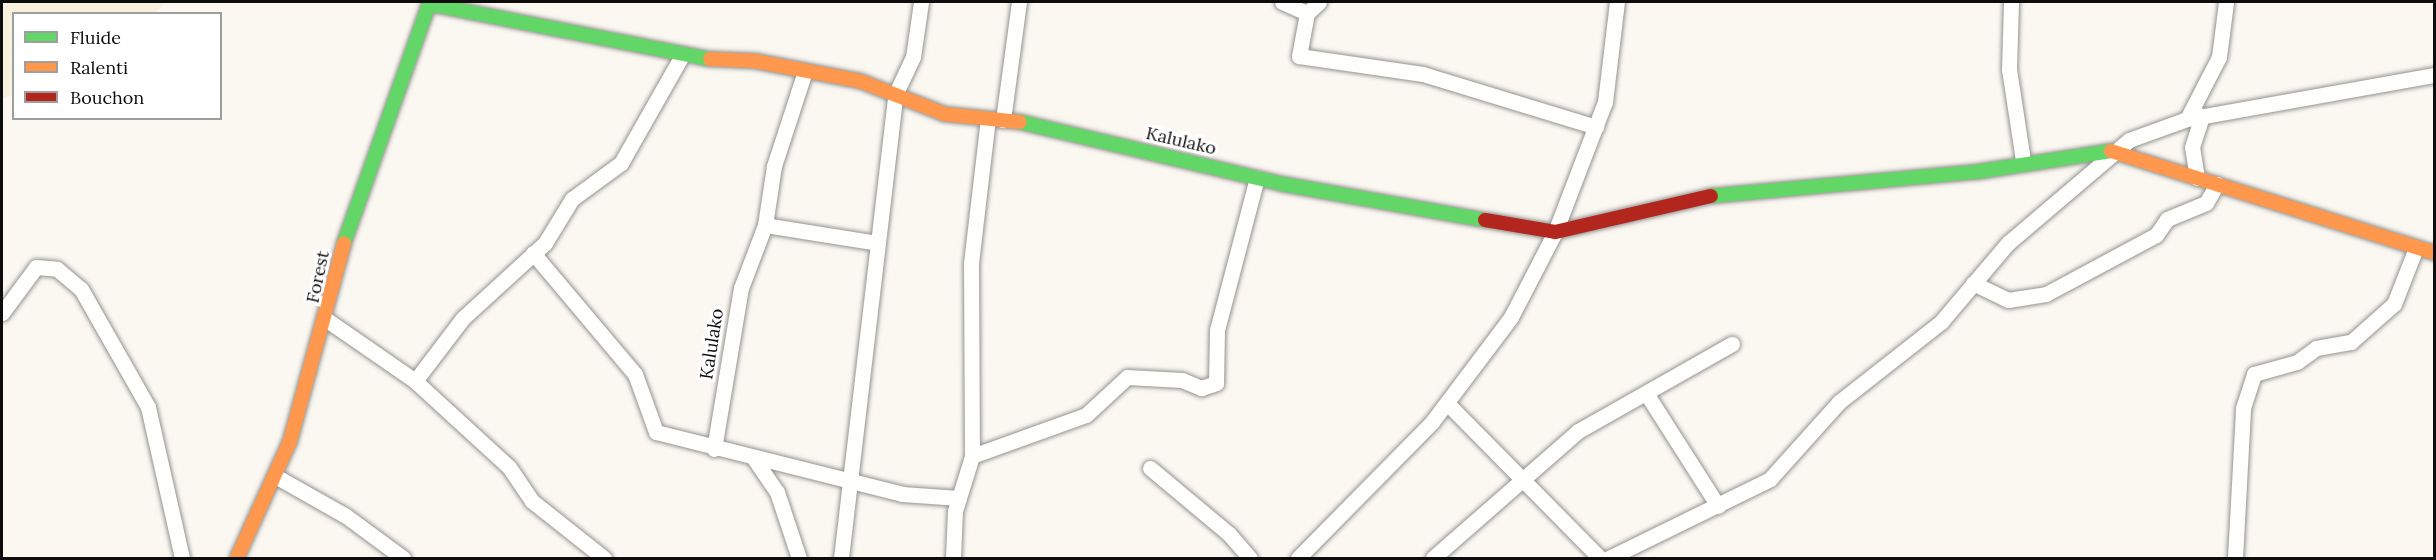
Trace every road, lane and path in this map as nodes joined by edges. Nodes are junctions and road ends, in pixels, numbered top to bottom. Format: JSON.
{"nodes":[{"id":1,"x":921,"y":2,"type":"edge"},
{"id":2,"x":1019,"y":2,"type":"edge"},
{"id":3,"x":1282,"y":2,"type":"edge"},
{"id":4,"x":1319,"y":2,"type":"edge"},
{"id":5,"x":1614,"y":2,"type":"edge"},
{"id":6,"x":2011,"y":2,"type":"edge"},
{"id":7,"x":2226,"y":2,"type":"edge"},
{"id":8,"x":430,"y":3,"type":"edge"},
{"id":9,"x":1307,"y":13,"type":"junction"},
{"id":10,"x":683,"y":54,"type":"junction"},
{"id":11,"x":804,"y":74,"type":"junction"},
{"id":12,"x":2434,"y":75,"type":"edge"},
{"id":13,"x":895,"y":95,"type":"junction"},
{"id":14,"x":2195,"y":118,"type":"junction"},
{"id":15,"x":995,"y":119,"type":"junction"},
{"id":16,"x":1596,"y":127,"type":"junction"},
{"id":17,"x":2112,"y":151,"type":"junction"},
{"id":18,"x":2023,"y":161,"type":"junction"},
{"id":19,"x":1257,"y":178,"type":"junction"},
{"id":20,"x":2198,"y":178,"type":"junction"},
{"id":21,"x":2217,"y":184,"type":"junction"},
{"id":22,"x":765,"y":225,"type":"junction"},
{"id":23,"x":1555,"y":232,"type":"junction"},
{"id":24,"x":878,"y":243,"type":"junction"},
{"id":25,"x":2416,"y":248,"type":"junction"},
{"id":26,"x":533,"y":253,"type":"junction"},
{"id":27,"x":2434,"y":254,"type":"edge"},
{"id":28,"x":1973,"y":283,"type":"junction"},
{"id":29,"x":2,"y":313,"type":"edge"},
{"id":30,"x":327,"y":320,"type":"junction"},
{"id":31,"x":1732,"y":344,"type":"dead end"},
{"id":32,"x":416,"y":381,"type":"junction"},
{"id":33,"x":1646,"y":393,"type":"junction"},
{"id":34,"x":1447,"y":403,"type":"junction"},
{"id":35,"x":714,"y":449,"type":"junction"},
{"id":36,"x":972,"y":456,"type":"junction"},
{"id":37,"x":753,"y":457,"type":"junction"},
{"id":38,"x":1150,"y":468,"type":"dead end"},
{"id":39,"x":1521,"y":476,"type":"junction"},
{"id":40,"x":277,"y":477,"type":"junction"},
{"id":41,"x":850,"y":480,"type":"junction"},
{"id":42,"x":959,"y":498,"type":"junction"},
{"id":43,"x":1718,"y":506,"type":"junction"},
{"id":44,"x":182,"y":558,"type":"edge"},
{"id":45,"x":237,"y":558,"type":"edge"},
{"id":46,"x":403,"y":558,"type":"edge"},
{"id":47,"x":604,"y":558,"type":"edge"},
{"id":48,"x":800,"y":558,"type":"edge"},
{"id":49,"x":841,"y":558,"type":"edge"},
{"id":50,"x":953,"y":558,"type":"edge"},
{"id":51,"x":1250,"y":558,"type":"edge"},
{"id":52,"x":1298,"y":558,"type":"edge"},
{"id":53,"x":1433,"y":558,"type":"edge"},
{"id":54,"x":1600,"y":558,"type":"edge"},
{"id":55,"x":1609,"y":558,"type":"edge"},
{"id":56,"x":2235,"y":558,"type":"edge"}],
"edges":[{"from":1,"to":13,"type":"street"},
{"from":2,"to":15,"type":"street"},
{"from":3,"to":9,"type":"street"},
{"from":4,"to":9,"type":"street"},
{"from":5,"to":16,"type":"street"},
{"from":6,"to":18,"type":"street"},
{"from":7,"to":14,"type":"street"},
{"from":8,"to":10,"type":"street","name":"Kalulako"},
{"from":8,"to":30,"type":"street","name":"Forest"},
{"from":9,"to":16,"type":"street"},
{"from":10,"to":11,"type":"street","name":"Kalulako"},
{"from":10,"to":26,"type":"street"},
{"from":11,"to":13,"type":"street","name":"Kalulako"},
{"from":11,"to":22,"type":"street","name":"Kalulako"},
{"from":12,"to":14,"type":"street"},
{"from":13,"to":15,"type":"street","name":"Kalulako"},
{"from":13,"to":24,"type":"street"},
{"from":14,"to":17,"type":"street"},
{"from":14,"to":20,"type":"street"},
{"from":15,"to":19,"type":"street","name":"Kalulako"},
{"from":15,"to":36,"type":"street"},
{"from":16,"to":23,"type":"street"},
{"from":17,"to":18,"type":"street"},
{"from":17,"to":20,"type":"street"},
{"from":17,"to":28,"type":"street"},
{"from":18,"to":23,"type":"street"},
{"from":19,"to":23,"type":"street","name":"Kalulako"},
{"from":19,"to":36,"type":"street"},
{"from":20,"to":21,"type":"street"},
{"from":21,"to":25,"type":"street"},
{"from":21,"to":28,"type":"street"},
{"from":22,"to":24,"type":"street"},
{"from":22,"to":35,"type":"street","name":"Kalulako"},
{"from":23,"to":34,"type":"street"},
{"from":24,"to":41,"type":"street"},
{"from":25,"to":27,"type":"street"},
{"from":25,"to":56,"type":"street"},
{"from":26,"to":32,"type":"street"},
{"from":26,"to":35,"type":"street"},
{"from":28,"to":43,"type":"street"},
{"from":29,"to":44,"type":"street"},
{"from":30,"to":32,"type":"street"},
{"from":30,"to":40,"type":"street","name":"Forest"},
{"from":31,"to":33,"type":"street"},
{"from":32,"to":47,"type":"street"},
{"from":33,"to":39,"type":"street"},
{"from":33,"to":43,"type":"street"},
{"from":34,"to":39,"type":"street"},
{"from":34,"to":52,"type":"street"},
{"from":35,"to":37,"type":"street"},
{"from":36,"to":42,"type":"street"},
{"from":37,"to":41,"type":"street"},
{"from":37,"to":48,"type":"street"},
{"from":38,"to":51,"type":"street"},
{"from":39,"to":53,"type":"street"},
{"from":39,"to":54,"type":"street"},
{"from":40,"to":45,"type":"street","name":"Forest"},
{"from":40,"to":46,"type":"street"},
{"from":41,"to":42,"type":"street"},
{"from":41,"to":49,"type":"street"},
{"from":42,"to":50,"type":"street"},
{"from":43,"to":55,"type":"street"}]}
